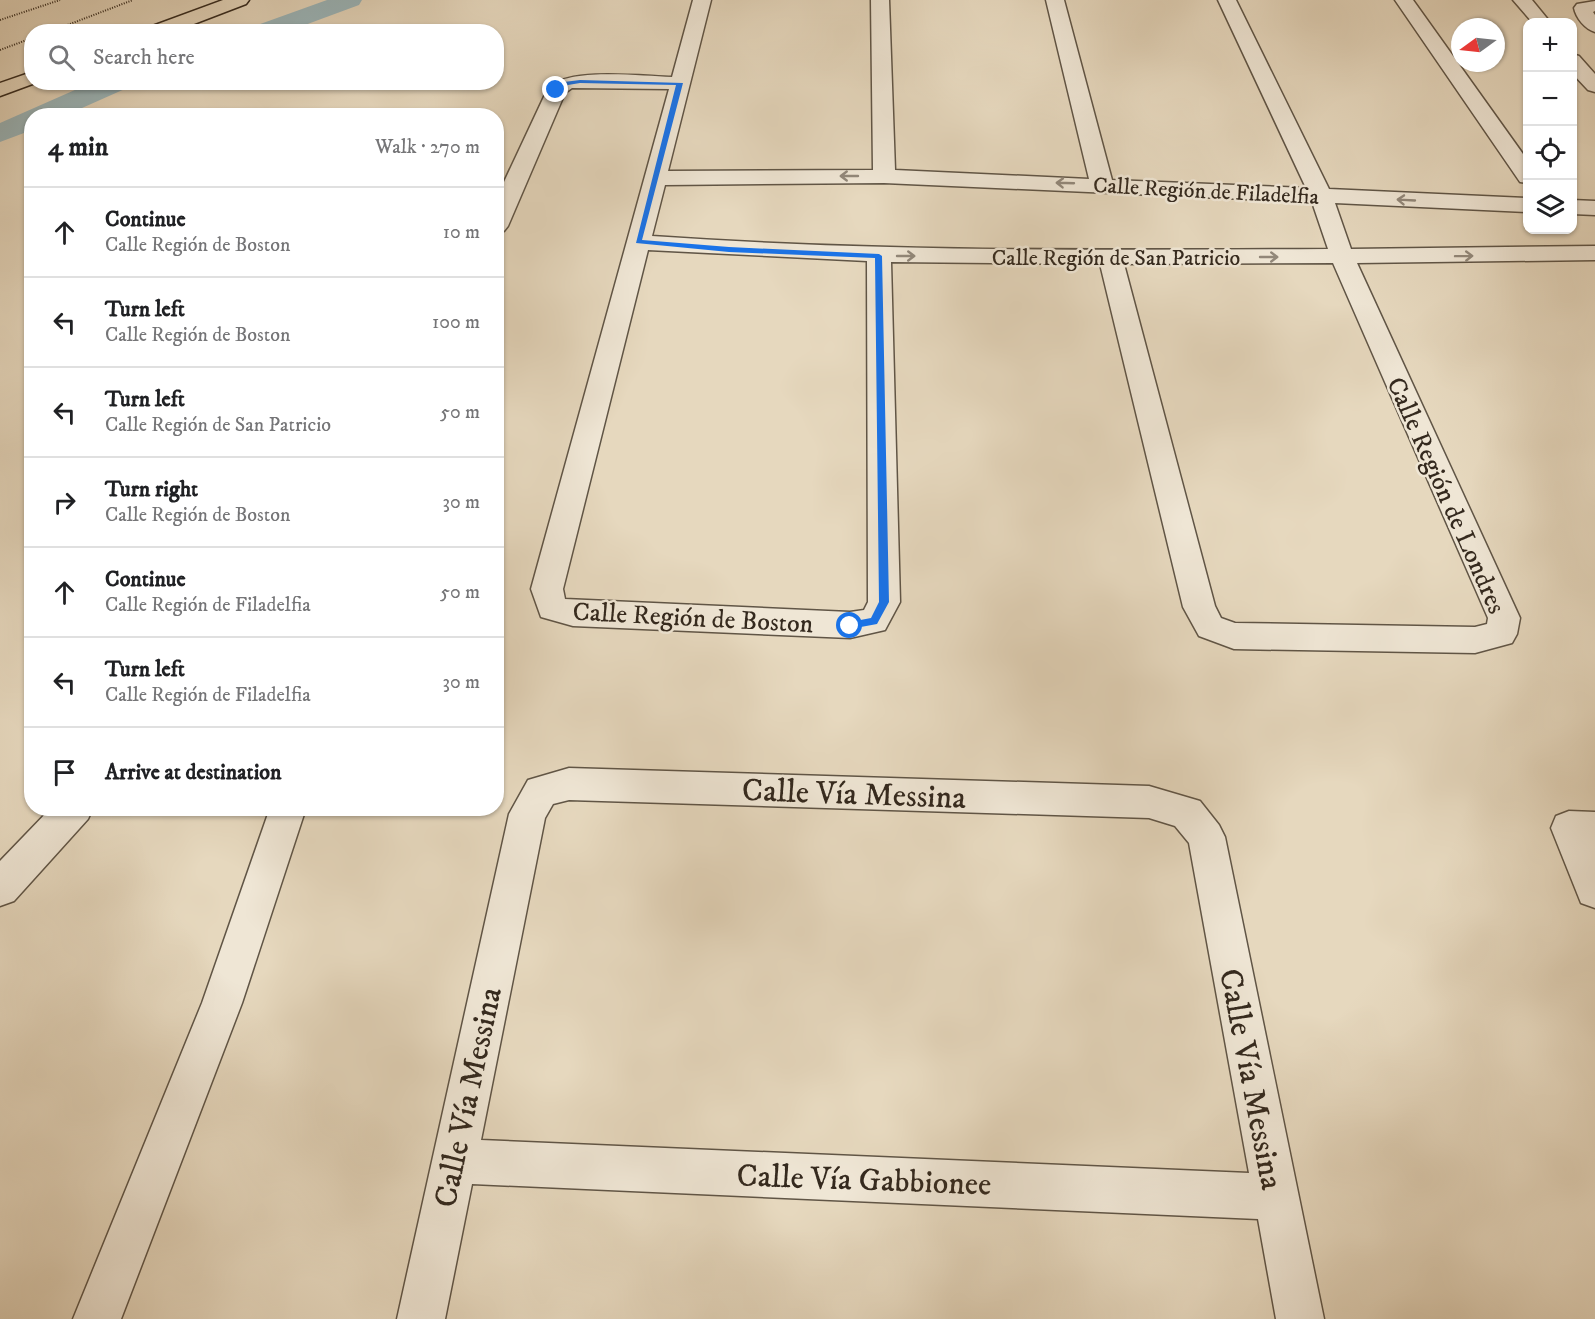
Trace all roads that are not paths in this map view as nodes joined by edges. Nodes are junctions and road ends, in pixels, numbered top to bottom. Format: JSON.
{"nodes":[{"id":1,"x":240,"y":0,"type":"edge"},
{"id":2,"x":702,"y":0,"type":"edge"},
{"id":3,"x":880,"y":0,"type":"edge"},
{"id":4,"x":1055,"y":0,"type":"edge"},
{"id":5,"x":1227,"y":0,"type":"edge"},
{"id":6,"x":1404,"y":0,"type":"edge"},
{"id":7,"x":1522,"y":0,"type":"edge"},
{"id":8,"x":1595,"y":6,"type":"edge"},
{"id":9,"x":1538,"y":18,"type":"edge"},
{"id":10,"x":175,"y":24,"type":"edge"},
{"id":11,"x":1595,"y":26,"type":"edge"},
{"id":12,"x":1577,"y":66,"type":"edge"},
{"id":13,"x":24,"y":81,"type":"edge"},
{"id":14,"x":680,"y":83,"type":"junction"},
{"id":15,"x":1595,"y":86,"type":"edge"},
{"id":16,"x":0,"y":90,"type":"edge"},
{"id":17,"x":1523,"y":171,"type":"edge"},
{"id":18,"x":884,"y":176,"type":"junction"},
{"id":19,"x":654,"y":178,"type":"junction"},
{"id":20,"x":1102,"y":185,"type":"junction"},
{"id":21,"x":1321,"y":196,"type":"junction"},
{"id":22,"x":1523,"y":205,"type":"edge"},
{"id":23,"x":1577,"y":207,"type":"edge"},
{"id":24,"x":504,"y":208,"type":"edge"},
{"id":25,"x":1595,"y":208,"type":"edge"},
{"id":26,"x":638,"y":242,"type":"junction"},
{"id":27,"x":1595,"y":253,"type":"edge"},
{"id":28,"x":879,"y":256,"type":"junction"},
{"id":29,"x":1342,"y":256,"type":"junction"},
{"id":30,"x":1110,"y":257,"type":"junction"},
{"id":31,"x":68,"y":816,"type":"edge"},
{"id":32,"x":285,"y":816,"type":"edge"},
{"id":33,"x":1595,"y":829,"type":"edge"},
{"id":34,"x":0,"y":888,"type":"edge"},
{"id":35,"x":1595,"y":890,"type":"edge"},
{"id":36,"x":454,"y":1161,"type":"junction"},
{"id":37,"x":1275,"y":1197,"type":"junction"},
{"id":38,"x":98,"y":1319,"type":"edge"},
{"id":39,"x":421,"y":1319,"type":"edge"},
{"id":40,"x":1300,"y":1319,"type":"edge"}],
"edges":[{"from":1,"to":10,"type":"highway"},
{"from":2,"to":14,"type":"street"},
{"from":3,"to":18,"type":"street"},
{"from":4,"to":20,"type":"street"},
{"from":5,"to":21,"type":"street","name":"Calle Región de Londres"},
{"from":6,"to":17,"type":"street"},
{"from":7,"to":9,"type":"street"},
{"from":8,"to":11,"type":"street"},
{"from":12,"to":15,"type":"street"},
{"from":13,"to":16,"type":"highway"},
{"from":14,"to":19,"type":"street"},
{"from":14,"to":24,"type":"street"},
{"from":18,"to":19,"type":"street","name":"Calle Región de Filadelfia","one_way":true},
{"from":20,"to":18,"type":"street","name":"Calle Región de Filadelfia","one_way":true},
{"from":19,"to":26,"type":"street","name":"Calle Región de Boston"},
{"from":20,"to":21,"type":"street","name":"Calle Región de Filadelfia"},
{"from":22,"to":21,"type":"street","name":"Calle Región de Filadelfia","one_way":true},
{"from":21,"to":29,"type":"street","name":"Calle Región de Londres"},
{"from":23,"to":25,"type":"street"},
{"from":26,"to":28,"type":"street","name":"Calle Región de San Patricio"},
{"from":26,"to":28,"type":"street","name":"Calle Región de Boston"},
{"from":29,"to":27,"type":"street","name":"Calle Región de San Patricio","one_way":true},
{"from":28,"to":30,"type":"street","name":"Calle Región de San Patricio","one_way":true},
{"from":30,"to":29,"type":"street","name":"Calle Región de San Patricio","one_way":true},
{"from":29,"to":30,"type":"street","name":"Calle Región de Londres"},
{"from":31,"to":34,"type":"street"},
{"from":32,"to":38,"type":"street"},
{"from":33,"to":35,"type":"street"},
{"from":36,"to":37,"type":"street","name":"Calle Vía Gabbionee"},
{"from":36,"to":37,"type":"street","name":"Calle Vía Messina"},
{"from":36,"to":39,"type":"street","name":"Calle Vía Messina"},
{"from":37,"to":40,"type":"street","name":"Calle Vía Messina"}]}
